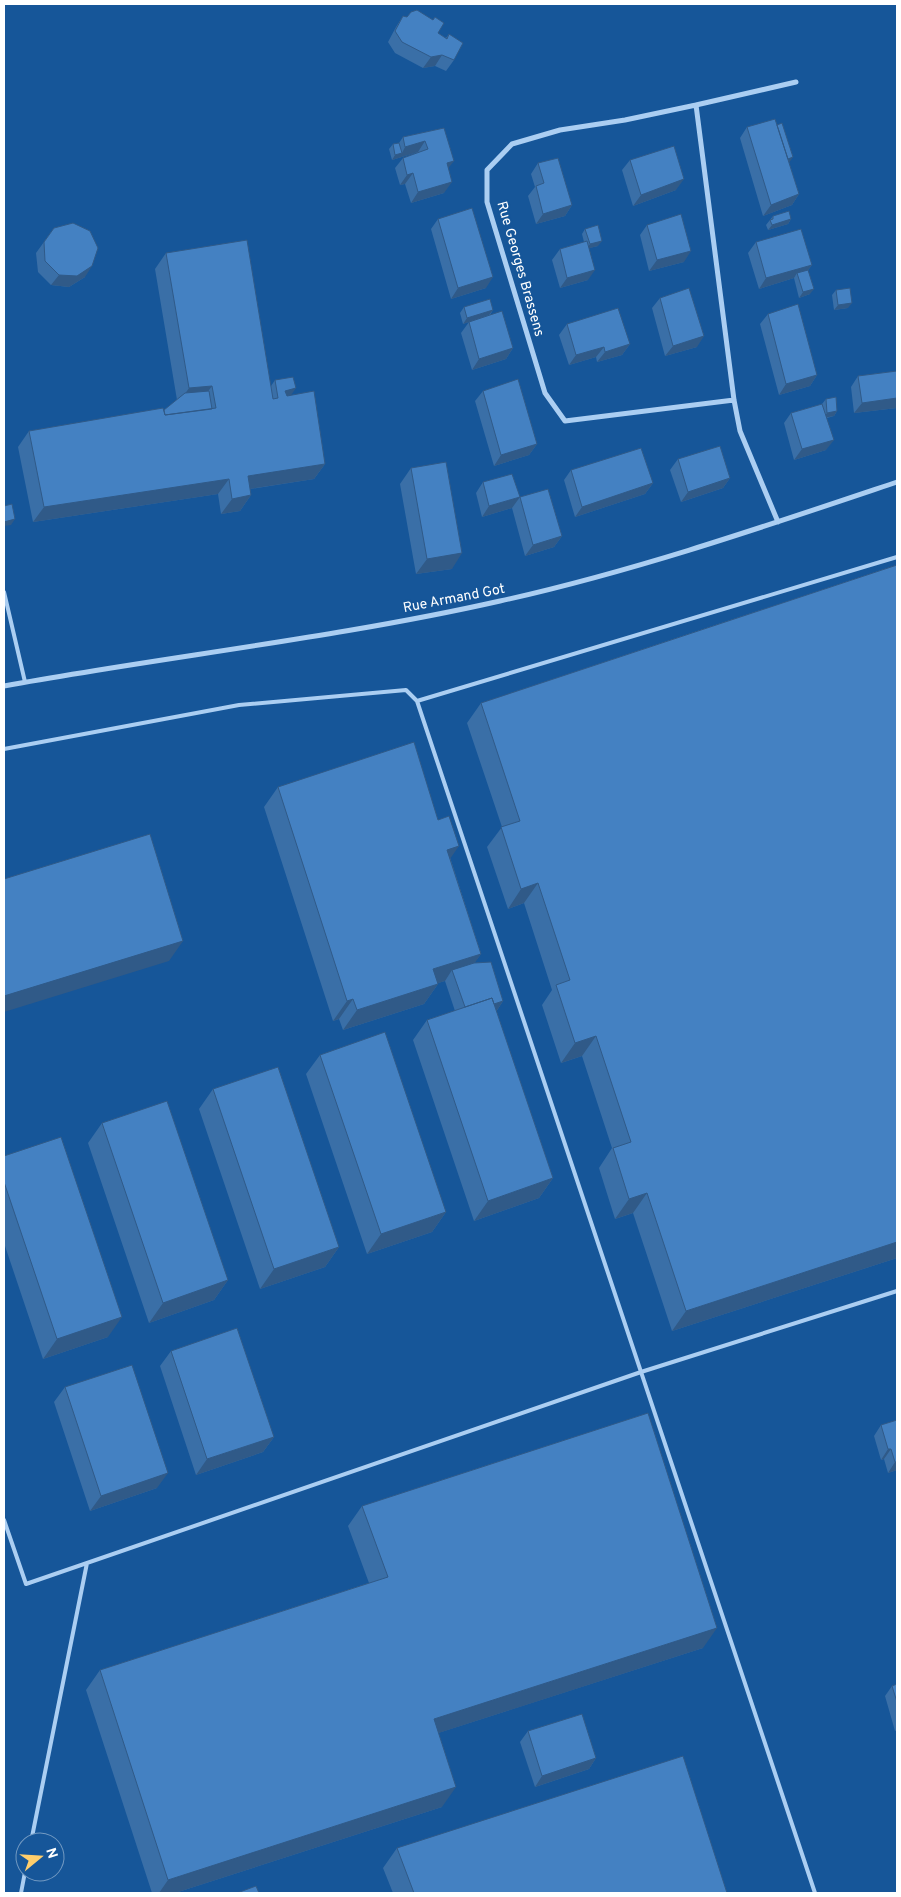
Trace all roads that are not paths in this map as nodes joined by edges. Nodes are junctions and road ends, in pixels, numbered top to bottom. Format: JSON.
{"nodes":[{"id":1,"x":796,"y":82,"type":"dead end"},
{"id":2,"x":696,"y":105,"type":"junction"},
{"id":3,"x":734,"y":400,"type":"junction"},
{"id":4,"x":897,"y":482,"type":"edge"},
{"id":5,"x":778,"y":522,"type":"junction"},
{"id":6,"x":897,"y":557,"type":"edge"},
{"id":7,"x":4,"y":592,"type":"edge"},
{"id":8,"x":25,"y":682,"type":"junction"},
{"id":9,"x":4,"y":686,"type":"edge"},
{"id":10,"x":417,"y":701,"type":"junction"},
{"id":11,"x":4,"y":749,"type":"edge"},
{"id":12,"x":897,"y":1291,"type":"edge"},
{"id":13,"x":641,"y":1372,"type":"junction"},
{"id":14,"x":4,"y":1520,"type":"edge"},
{"id":15,"x":88,"y":1562,"type":"junction"},
{"id":16,"x":33,"y":1832,"type":"edge"},
{"id":17,"x":816,"y":1893,"type":"edge"}],
"edges":[{"from":1,"to":2,"type":"street","name":"Rue Georges Brassens"},
{"from":2,"to":3,"type":"street"},
{"from":2,"to":3,"type":"street","name":"Rue Georges Brassens"},
{"from":3,"to":5,"type":"street"},
{"from":4,"to":5,"type":"street","name":"Rue Armand Got"},
{"from":5,"to":8,"type":"street","name":"Rue Armand Got"},
{"from":6,"to":10,"type":"lane"},
{"from":7,"to":8,"type":"lane"},
{"from":8,"to":9,"type":"street","name":"Rue Armand Got"},
{"from":10,"to":11,"type":"lane"},
{"from":10,"to":13,"type":"lane"},
{"from":12,"to":13,"type":"lane"},
{"from":13,"to":15,"type":"lane"},
{"from":13,"to":17,"type":"lane"},
{"from":14,"to":15,"type":"lane"},
{"from":15,"to":16,"type":"lane"}]}
